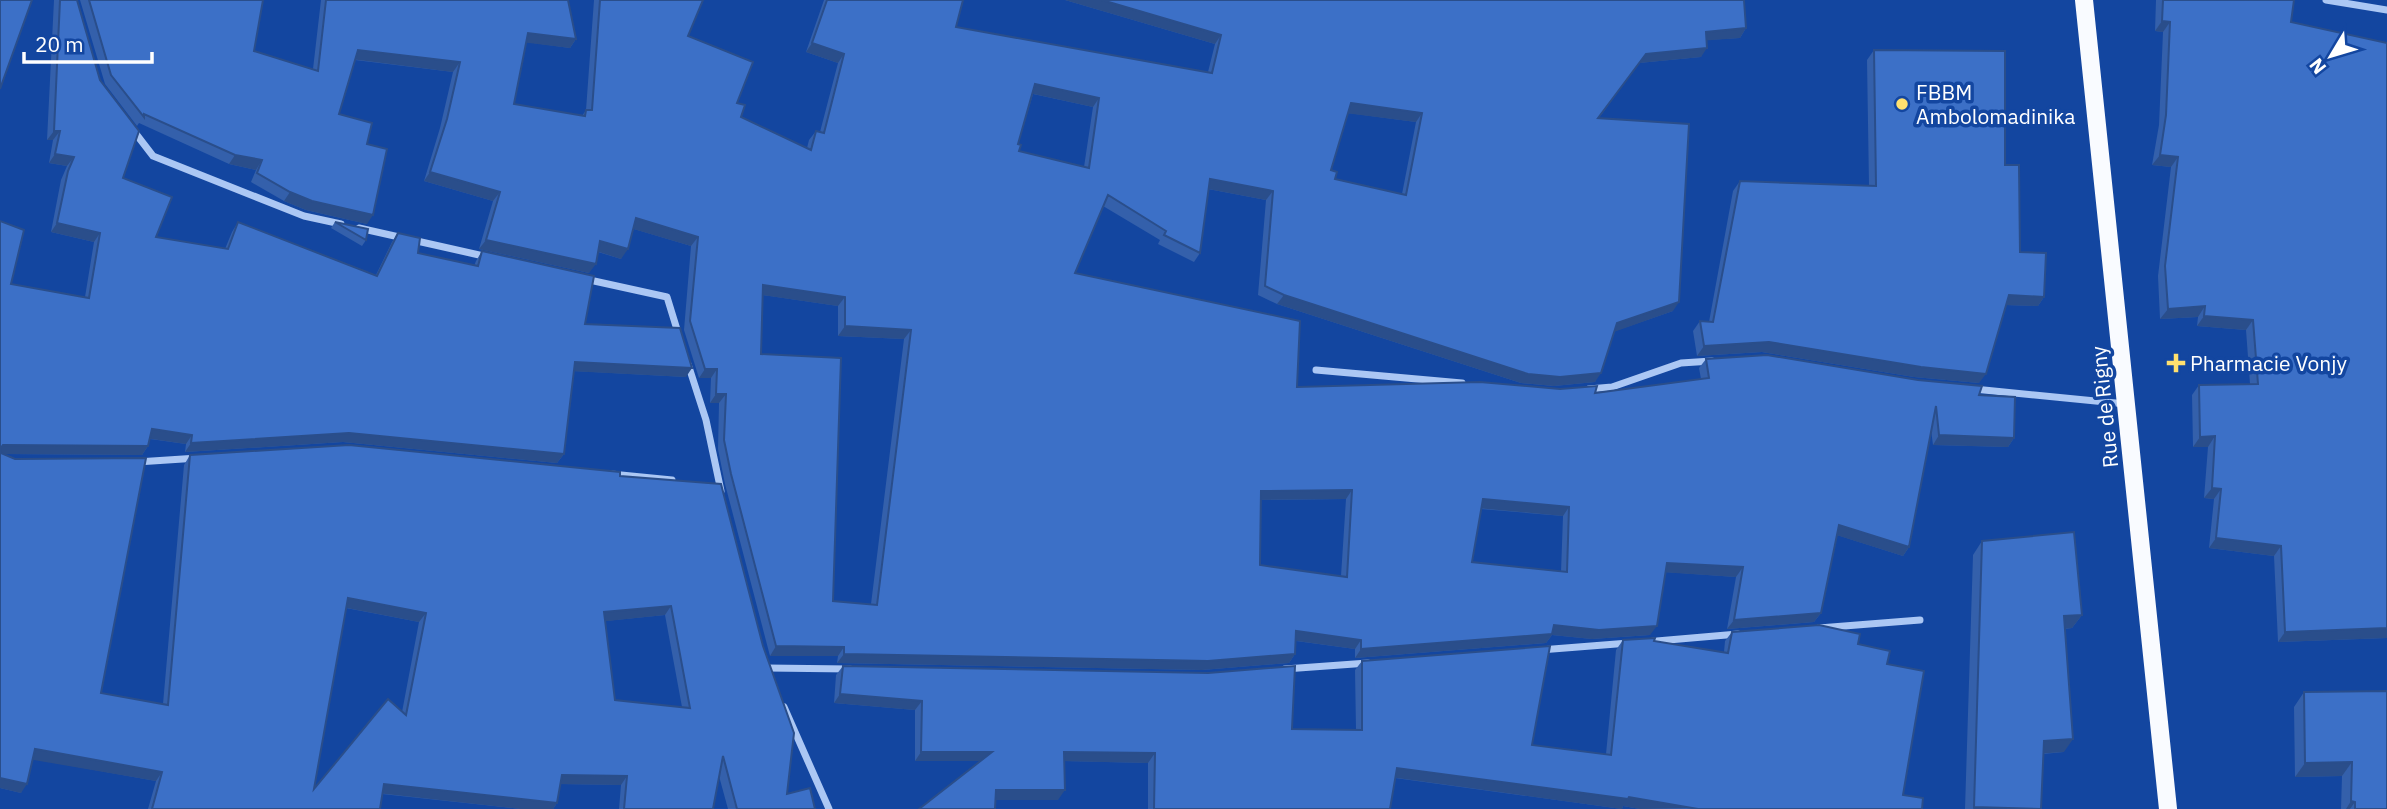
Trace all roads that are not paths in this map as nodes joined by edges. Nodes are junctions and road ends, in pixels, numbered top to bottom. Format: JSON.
{"nodes":[{"id":1,"x":2084,"y":0,"type":"edge"},
{"id":2,"x":2326,"y":0,"type":"edge"},
{"id":3,"x":2387,"y":10,"type":"edge"},
{"id":4,"x":130,"y":127,"type":"edge"},
{"id":5,"x":492,"y":258,"type":"edge"},
{"id":6,"x":573,"y":276,"type":"edge"},
{"id":7,"x":682,"y":346,"type":"edge"},
{"id":8,"x":686,"y":359,"type":"edge"},
{"id":9,"x":1721,"y":360,"type":"edge"},
{"id":10,"x":1316,"y":370,"type":"dead end"},
{"id":11,"x":1475,"y":384,"type":"edge"},
{"id":12,"x":1966,"y":388,"type":"edge"},
{"id":13,"x":1577,"y":390,"type":"edge"},
{"id":14,"x":2126,"y":404,"type":"junction"},
{"id":15,"x":213,"y":457,"type":"edge"},
{"id":16,"x":129,"y":462,"type":"edge"},
{"id":17,"x":598,"y":473,"type":"edge"},
{"id":18,"x":679,"y":481,"type":"edge"},
{"id":19,"x":706,"y":483,"type":"edge"},
{"id":20,"x":719,"y":485,"type":"junction"},
{"id":21,"x":723,"y":498,"type":"edge"},
{"id":22,"x":1920,"y":620,"type":"dead end"},
{"id":23,"x":1809,"y":629,"type":"edge"},
{"id":24,"x":1740,"y":634,"type":"edge"},
{"id":25,"x":1533,"y":650,"type":"edge"},
{"id":26,"x":763,"y":654,"type":"edge"},
{"id":27,"x":1382,"y":662,"type":"edge"},
{"id":28,"x":767,"y":667,"type":"junction"},
{"id":29,"x":862,"y":669,"type":"edge"},
{"id":30,"x":1271,"y":671,"type":"edge"},
{"id":31,"x":772,"y":679,"type":"edge"},
{"id":32,"x":782,"y":703,"type":"edge"},
{"id":33,"x":829,"y":809,"type":"edge"},
{"id":34,"x":2168,"y":809,"type":"edge"}],
"edges":[{"from":1,"to":14,"type":"main road","name":"Rue de Rigny"},
{"from":2,"to":3,"type":"street"},
{"from":4,"to":5,"type":"street"},
{"from":6,"to":7,"type":"street"},
{"from":8,"to":20,"type":"street"},
{"from":9,"to":13,"type":"street"},
{"from":10,"to":11,"type":"street"},
{"from":12,"to":14,"type":"street"},
{"from":14,"to":34,"type":"main road","name":"Rue de Rigny"},
{"from":15,"to":16,"type":"street"},
{"from":17,"to":18,"type":"street"},
{"from":19,"to":20,"type":"street"},
{"from":20,"to":21,"type":"street"},
{"from":22,"to":23,"type":"street"},
{"from":24,"to":25,"type":"street"},
{"from":26,"to":28,"type":"street"},
{"from":27,"to":30,"type":"street"},
{"from":28,"to":29,"type":"street"},
{"from":28,"to":31,"type":"street"},
{"from":32,"to":33,"type":"street"}]}
